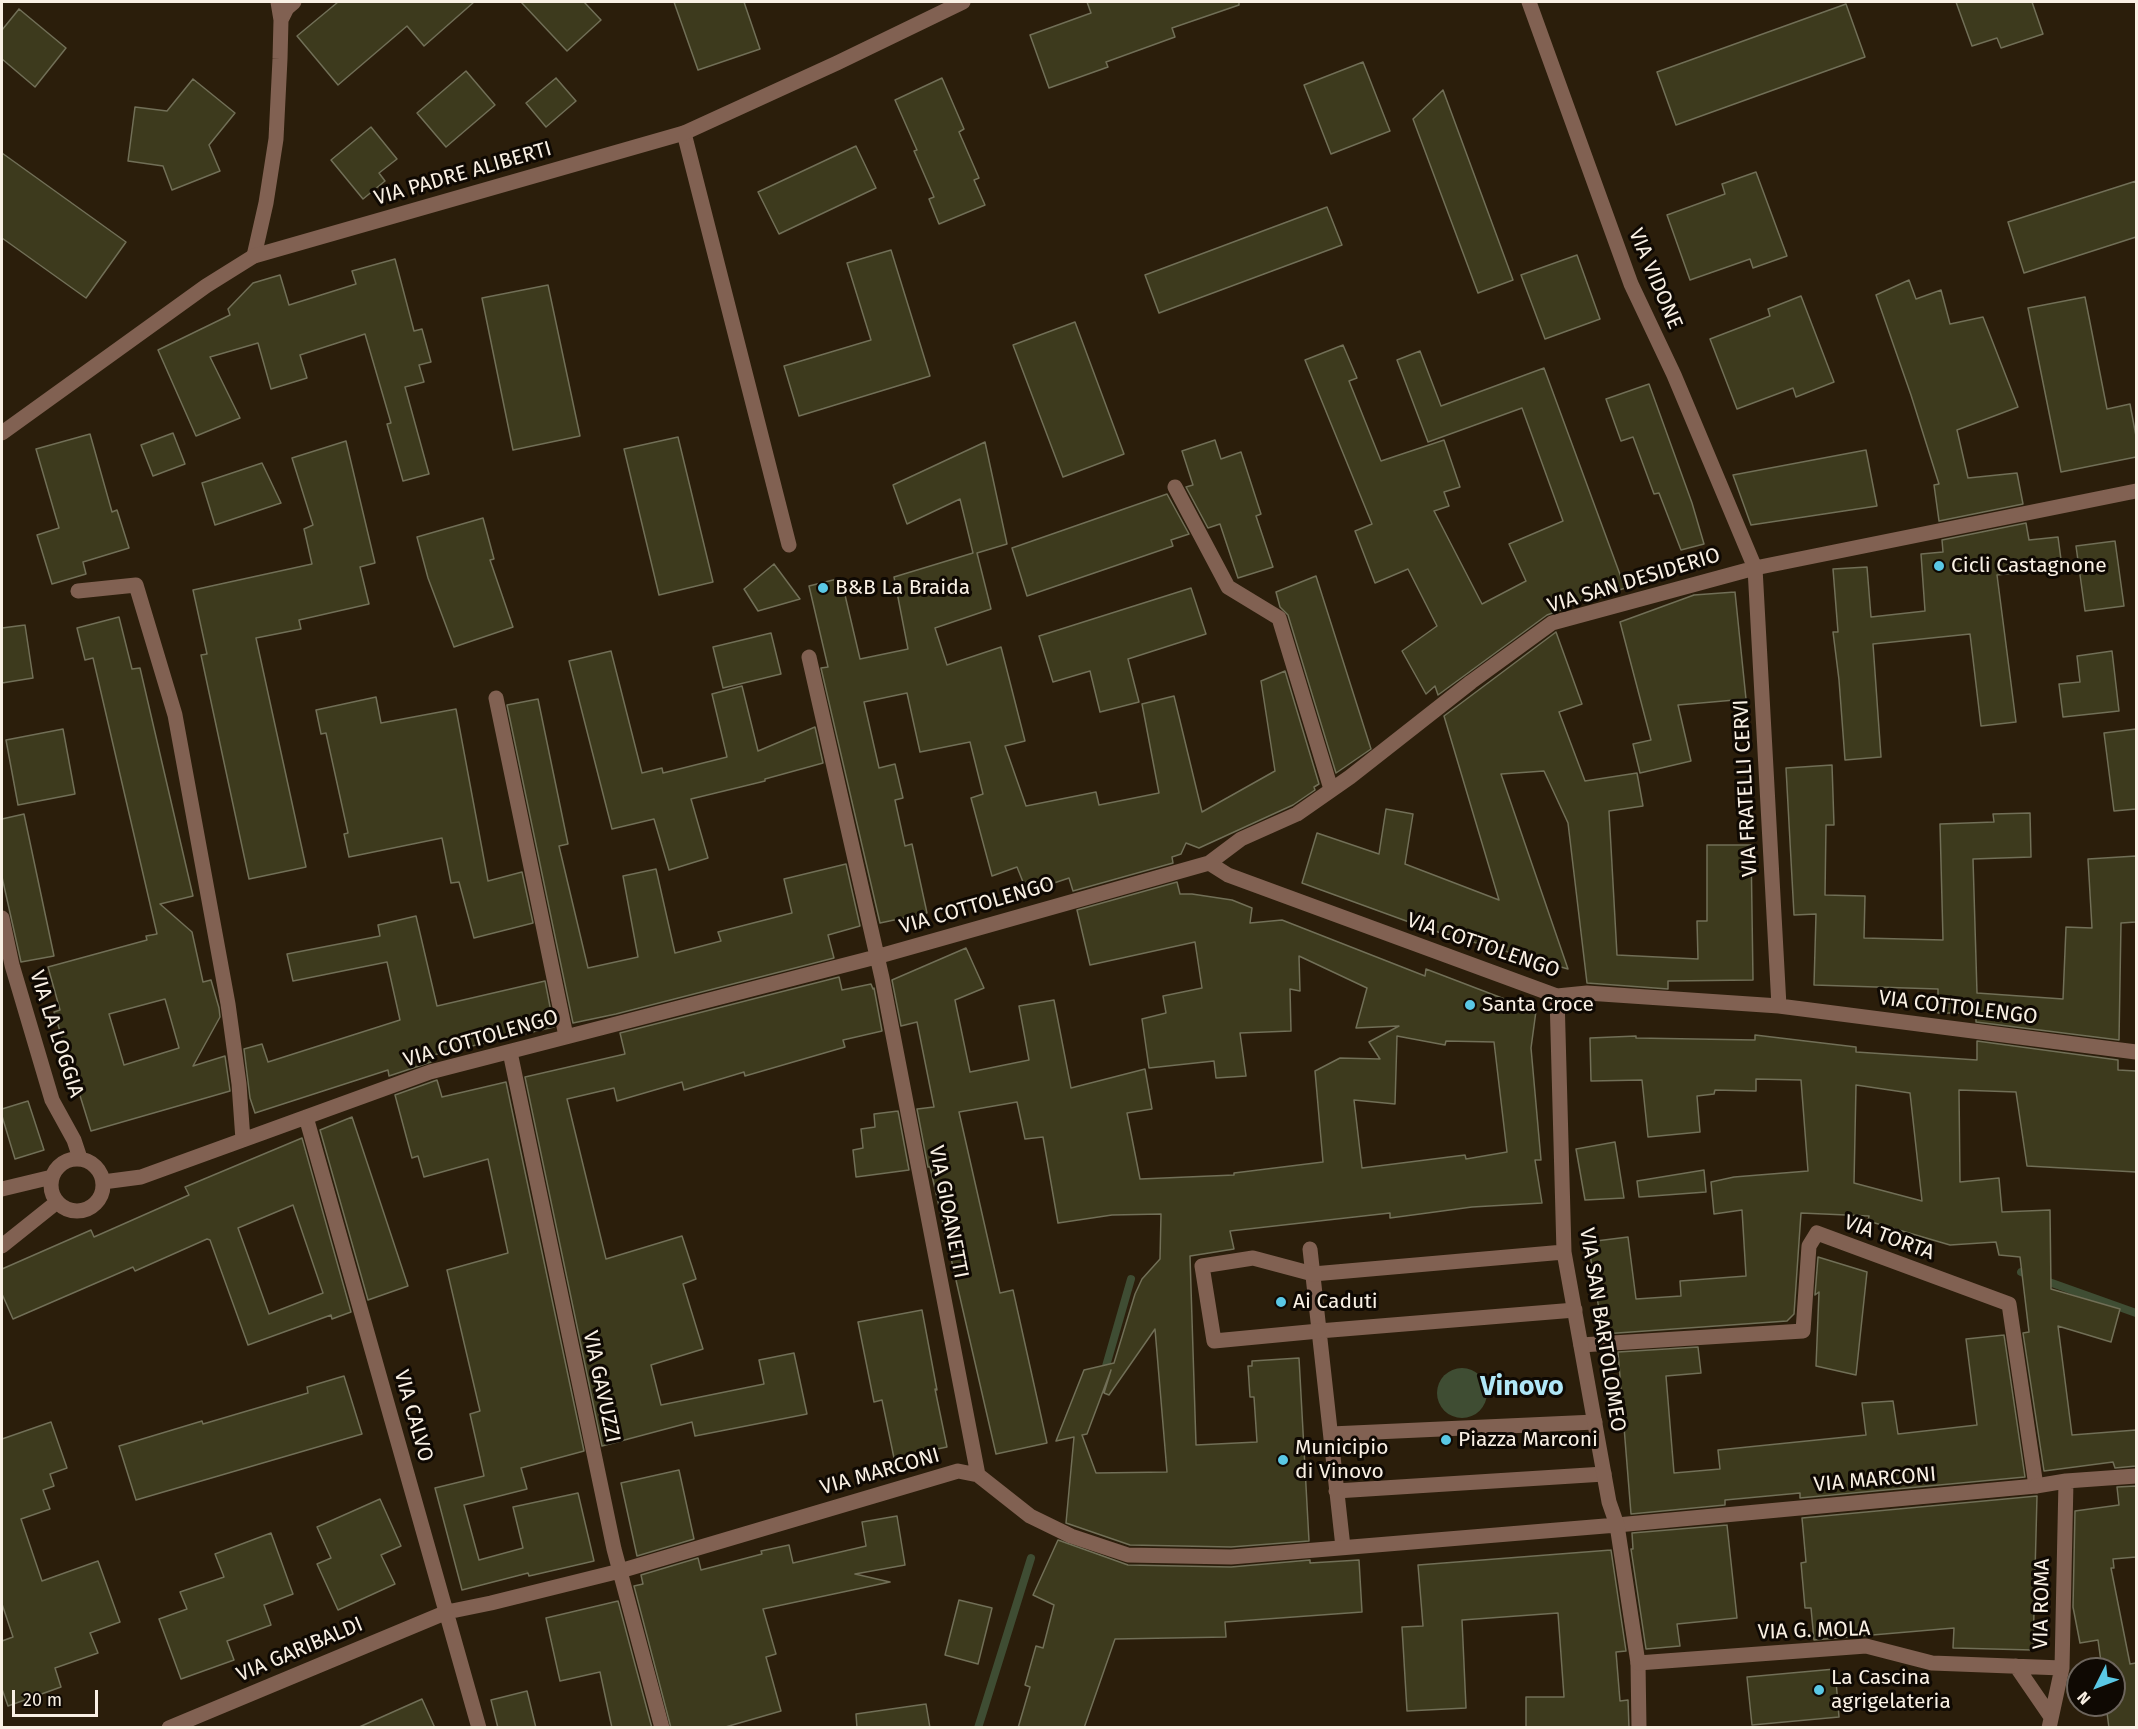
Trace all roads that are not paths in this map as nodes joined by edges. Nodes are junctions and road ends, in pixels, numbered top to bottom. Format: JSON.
{"nodes":[{"id":1,"x":278,"y":2,"type":"edge"},
{"id":2,"x":294,"y":2,"type":"edge"},
{"id":3,"x":963,"y":2,"type":"edge"},
{"id":4,"x":1529,"y":2,"type":"edge"},
{"id":5,"x":280,"y":20,"type":"junction"},
{"id":6,"x":684,"y":133,"type":"junction"},
{"id":7,"x":254,"y":256,"type":"junction"},
{"id":8,"x":2,"y":433,"type":"edge"},
{"id":9,"x":1175,"y":487,"type":"dead end"},
{"id":10,"x":2136,"y":491,"type":"edge"},
{"id":11,"x":789,"y":545,"type":"dead end"},
{"id":12,"x":1755,"y":568,"type":"junction"},
{"id":13,"x":78,"y":591,"type":"dead end"},
{"id":14,"x":809,"y":657,"type":"dead end"},
{"id":15,"x":496,"y":698,"type":"dead end"},
{"id":16,"x":1332,"y":789,"type":"junction"},
{"id":17,"x":1209,"y":863,"type":"junction"},
{"id":18,"x":2,"y":918,"type":"edge"},
{"id":19,"x":876,"y":957,"type":"junction"},
{"id":20,"x":1557,"y":996,"type":"junction"},
{"id":21,"x":1779,"y":1006,"type":"junction"},
{"id":22,"x":566,"y":1036,"type":"junction"},
{"id":23,"x":510,"y":1052,"type":"junction"},
{"id":24,"x":2136,"y":1052,"type":"edge"},
{"id":25,"x":306,"y":1117,"type":"junction"},
{"id":26,"x":243,"y":1140,"type":"junction"},
{"id":27,"x":80,"y":1158,"type":"junction"},
{"id":28,"x":52,"y":1177,"type":"junction"},
{"id":29,"x":103,"y":1182,"type":"junction"},
{"id":30,"x":2,"y":1189,"type":"edge"},
{"id":31,"x":57,"y":1202,"type":"junction"},
{"id":32,"x":2,"y":1246,"type":"edge"},
{"id":33,"x":1310,"y":1249,"type":"dead end"},
{"id":34,"x":1564,"y":1252,"type":"junction"},
{"id":35,"x":1313,"y":1274,"type":"junction"},
{"id":36,"x":1575,"y":1310,"type":"junction"},
{"id":37,"x":1319,"y":1330,"type":"junction"},
{"id":38,"x":1581,"y":1345,"type":"junction"},
{"id":39,"x":1595,"y":1422,"type":"junction"},
{"id":40,"x":1330,"y":1434,"type":"junction"},
{"id":41,"x":978,"y":1474,"type":"junction"},
{"id":42,"x":1604,"y":1474,"type":"junction"},
{"id":43,"x":2136,"y":1476,"type":"edge"},
{"id":44,"x":2066,"y":1481,"type":"junction"},
{"id":45,"x":2036,"y":1486,"type":"junction"},
{"id":46,"x":1336,"y":1491,"type":"junction"},
{"id":47,"x":1617,"y":1525,"type":"junction"},
{"id":48,"x":1342,"y":1547,"type":"junction"},
{"id":49,"x":620,"y":1571,"type":"junction"},
{"id":50,"x":447,"y":1612,"type":"junction"},
{"id":51,"x":1638,"y":1663,"type":"junction"},
{"id":52,"x":2016,"y":1666,"type":"junction"},
{"id":53,"x":2061,"y":1668,"type":"junction"},
{"id":54,"x":2050,"y":1722,"type":"edge"},
{"id":55,"x":169,"y":1728,"type":"edge"},
{"id":56,"x":479,"y":1728,"type":"edge"},
{"id":57,"x":662,"y":1728,"type":"edge"},
{"id":58,"x":1639,"y":1728,"type":"edge"}],
"edges":[{"from":1,"to":5,"type":"street"},
{"from":2,"to":5,"type":"street"},
{"from":3,"to":6,"type":"street","name":"VIA PADRE ALIBERTI"},
{"from":4,"to":12,"type":"street","name":"VIA VIDONE"},
{"from":5,"to":7,"type":"street"},
{"from":6,"to":7,"type":"street","name":"VIA PADRE ALIBERTI"},
{"from":6,"to":11,"type":"street"},
{"from":7,"to":8,"type":"street","name":"VIA PADRE ALIBERTI"},
{"from":9,"to":16,"type":"street"},
{"from":10,"to":12,"type":"street","name":"VIA SAN DESIDERIO"},
{"from":12,"to":16,"type":"street","name":"VIA SAN DESIDERIO"},
{"from":12,"to":21,"type":"street","name":"VIA FRATELLI CERVI"},
{"from":13,"to":26,"type":"street"},
{"from":14,"to":19,"type":"street","name":"VIA COTTOLENGO"},
{"from":15,"to":22,"type":"street"},
{"from":16,"to":17,"type":"street","name":"VIA SAN DESIDERIO"},
{"from":17,"to":19,"type":"street","name":"VIA COTTOLENGO"},
{"from":17,"to":20,"type":"street","name":"VIA COTTOLENGO"},
{"from":18,"to":27,"type":"street","name":"VIA LA LOGGIA"},
{"from":19,"to":22,"type":"street","name":"VIA COTTOLENGO"},
{"from":19,"to":41,"type":"street","name":"VIA GIOANETTI"},
{"from":20,"to":21,"type":"street","name":"VIA COTTOLENGO"},
{"from":20,"to":34,"type":"street","name":"VIA SAN BARTOLOMEO"},
{"from":21,"to":24,"type":"street","name":"VIA COTTOLENGO"},
{"from":22,"to":23,"type":"street","name":"VIA COTTOLENGO"},
{"from":23,"to":25,"type":"street","name":"VIA COTTOLENGO"},
{"from":23,"to":49,"type":"street","name":"VIA GAVUZZI"},
{"from":25,"to":26,"type":"street","name":"VIA COTTOLENGO"},
{"from":25,"to":50,"type":"street","name":"VIA CALVO"},
{"from":26,"to":29,"type":"street","name":"VIA COTTOLENGO"},
{"from":27,"to":28,"type":"street"},
{"from":27,"to":29,"type":"street"},
{"from":28,"to":30,"type":"street"},
{"from":28,"to":31,"type":"street"},
{"from":29,"to":31,"type":"street"},
{"from":31,"to":32,"type":"street"},
{"from":33,"to":35,"type":"street"},
{"from":34,"to":35,"type":"street"},
{"from":34,"to":36,"type":"street","name":"VIA SAN BARTOLOMEO"},
{"from":35,"to":37,"type":"street"},
{"from":35,"to":37,"type":"street"},
{"from":36,"to":37,"type":"street"},
{"from":36,"to":38,"type":"street","name":"VIA SAN BARTOLOMEO"},
{"from":37,"to":40,"type":"street"},
{"from":38,"to":39,"type":"street","name":"VIA SAN BARTOLOMEO"},
{"from":38,"to":45,"type":"street","name":"VIA TORTA"},
{"from":39,"to":40,"type":"street"},
{"from":39,"to":42,"type":"street","name":"VIA SAN BARTOLOMEO"},
{"from":40,"to":46,"type":"street"},
{"from":41,"to":48,"type":"street"},
{"from":41,"to":49,"type":"street","name":"VIA MARCONI"},
{"from":42,"to":46,"type":"street"},
{"from":42,"to":47,"type":"street","name":"VIA SAN BARTOLOMEO"},
{"from":43,"to":44,"type":"street","name":"VIA MARCONI"},
{"from":44,"to":45,"type":"street","name":"VIA MARCONI"},
{"from":44,"to":53,"type":"street","name":"VIA ROMA"},
{"from":45,"to":47,"type":"street","name":"VIA MARCONI"},
{"from":46,"to":48,"type":"street"},
{"from":47,"to":48,"type":"street"},
{"from":47,"to":51,"type":"street","name":"VIA SAN BARTOLOMEO"},
{"from":49,"to":50,"type":"street","name":"VIA MARCONI"},
{"from":49,"to":57,"type":"street","name":"VIA GAVUZZI"},
{"from":50,"to":55,"type":"street","name":"VIA GARIBALDI"},
{"from":50,"to":56,"type":"street","name":"VIA CALVO"},
{"from":51,"to":52,"type":"street","name":"VIA G. MOLA"},
{"from":51,"to":58,"type":"street"},
{"from":52,"to":53,"type":"street","name":"VIA G. MOLA"},
{"from":52,"to":54,"type":"street"},
{"from":53,"to":54,"type":"street","name":"VIA ROMA"}]}
